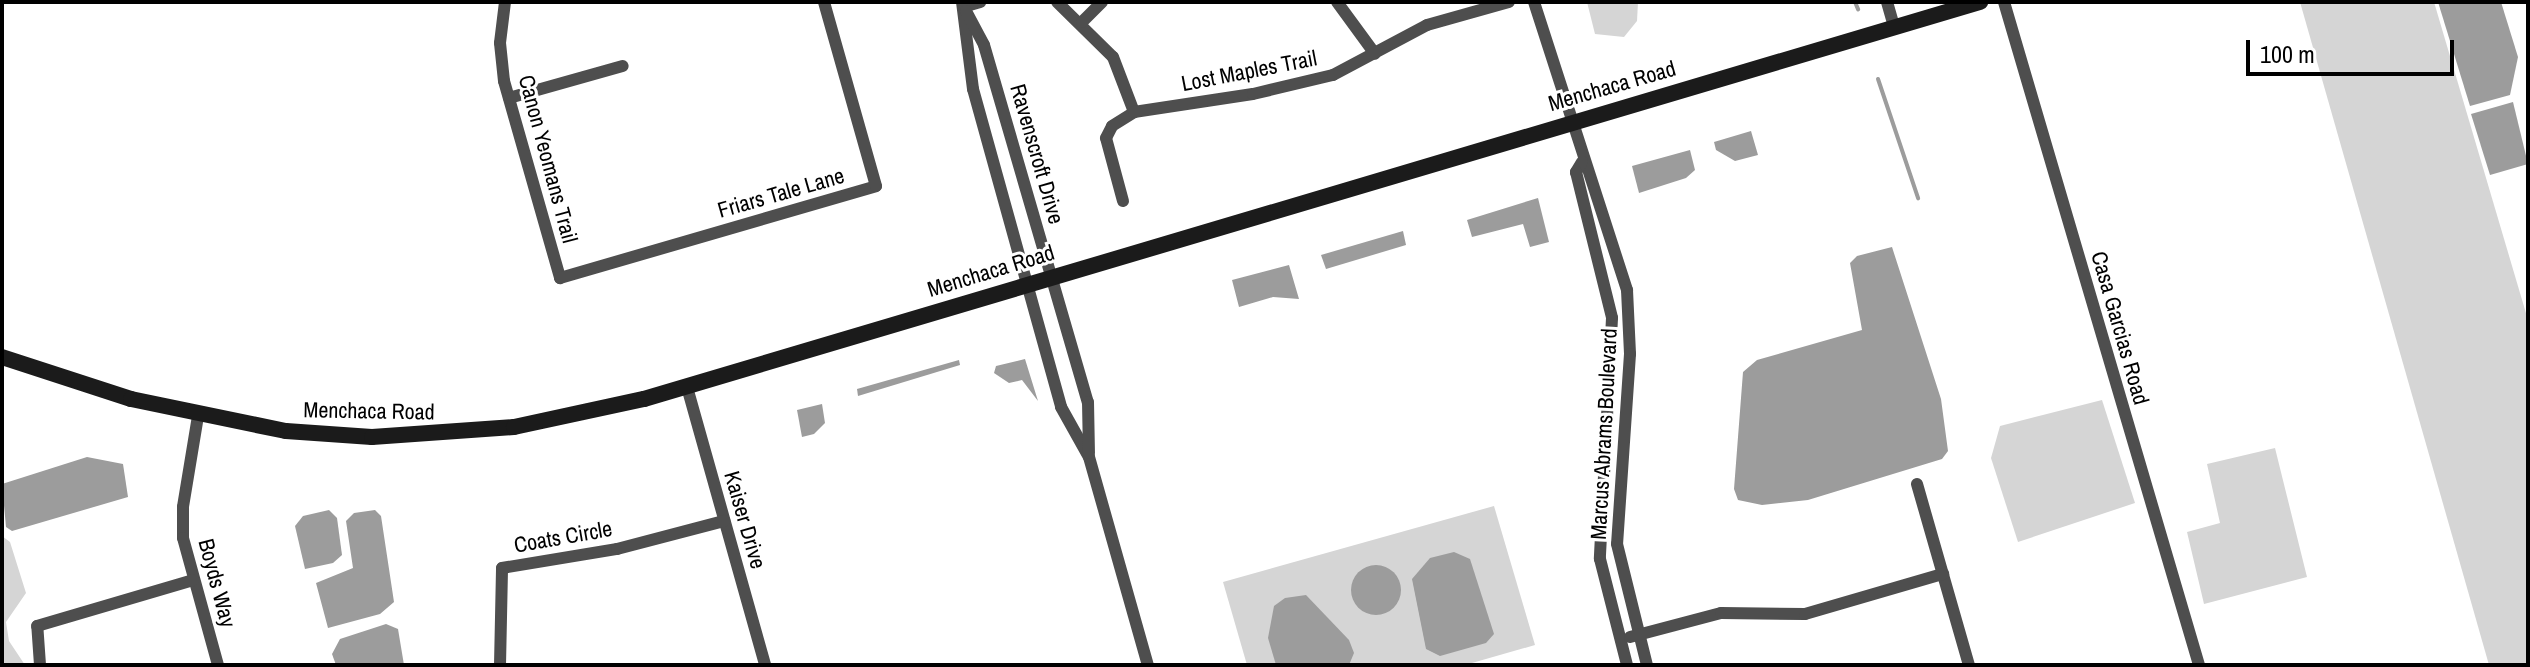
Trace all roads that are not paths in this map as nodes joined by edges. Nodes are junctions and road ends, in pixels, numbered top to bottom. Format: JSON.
{"nodes":[{"id":1,"x":505,"y":2,"type":"edge"},
{"id":2,"x":824,"y":2,"type":"edge"},
{"id":3,"x":980,"y":2,"type":"edge"},
{"id":4,"x":1057,"y":2,"type":"edge"},
{"id":5,"x":1102,"y":2,"type":"edge"},
{"id":6,"x":1337,"y":2,"type":"edge"},
{"id":7,"x":1509,"y":2,"type":"edge"},
{"id":8,"x":1534,"y":2,"type":"edge"},
{"id":9,"x":1887,"y":2,"type":"edge"},
{"id":10,"x":1980,"y":2,"type":"edge"},
{"id":11,"x":2004,"y":2,"type":"edge"},
{"id":12,"x":963,"y":4,"type":"edge"},
{"id":13,"x":1082,"y":22,"type":"junction"},
{"id":14,"x":1894,"y":27,"type":"junction"},
{"id":15,"x":1375,"y":54,"type":"junction"},
{"id":16,"x":623,"y":66,"type":"dead end"},
{"id":17,"x":509,"y":98,"type":"junction"},
{"id":18,"x":1134,"y":112,"type":"junction"},
{"id":19,"x":1570,"y":121,"type":"junction"},
{"id":20,"x":1582,"y":162,"type":"junction"},
{"id":21,"x":1123,"y":201,"type":"dead end"},
{"id":22,"x":1052,"y":275,"type":"junction"},
{"id":23,"x":560,"y":278,"type":"joint"},
{"id":24,"x":1027,"y":282,"type":"junction"},
{"id":25,"x":2,"y":357,"type":"edge"},
{"id":26,"x":687,"y":387,"type":"junction"},
{"id":27,"x":198,"y":416,"type":"junction"},
{"id":28,"x":1089,"y":457,"type":"junction"},
{"id":29,"x":1917,"y":484,"type":"dead end"},
{"id":30,"x":724,"y":521,"type":"junction"},
{"id":31,"x":1943,"y":574,"type":"junction"},
{"id":32,"x":193,"y":580,"type":"junction"},
{"id":33,"x":1638,"y":635,"type":"junction"},
{"id":34,"x":1620,"y":640,"type":"junction"},
{"id":35,"x":40,"y":665,"type":"edge"},
{"id":36,"x":218,"y":665,"type":"edge"},
{"id":37,"x":500,"y":665,"type":"edge"},
{"id":38,"x":765,"y":665,"type":"edge"},
{"id":39,"x":1148,"y":665,"type":"edge"},
{"id":40,"x":1627,"y":665,"type":"edge"},
{"id":41,"x":1647,"y":665,"type":"edge"},
{"id":42,"x":1969,"y":665,"type":"edge"},
{"id":43,"x":2199,"y":665,"type":"edge"}],
"edges":[{"from":1,"to":17,"type":"street","name":"Canon Yeomans Trail"},
{"from":2,"to":23,"type":"street","name":"Friars Tale Lane"},
{"from":3,"to":12,"type":"street"},
{"from":4,"to":13,"type":"street"},
{"from":5,"to":13,"type":"street"},
{"from":6,"to":15,"type":"street"},
{"from":7,"to":15,"type":"street","name":"Lost Maples Trail"},
{"from":8,"to":19,"type":"street","name":"Marcus Abrams Boulevard"},
{"from":9,"to":14,"type":"street"},
{"from":10,"to":14,"type":"main road","name":"Menchaca Road"},
{"from":11,"to":43,"type":"street","name":"Casa Garcias Road"},
{"from":12,"to":22,"type":"street","name":"Ravenscroft Drive"},
{"from":12,"to":24,"type":"street","name":"Ravenscroft Drive"},
{"from":13,"to":18,"type":"street"},
{"from":14,"to":19,"type":"main road","name":"Menchaca Road"},
{"from":15,"to":18,"type":"street","name":"Lost Maples Trail"},
{"from":16,"to":17,"type":"street"},
{"from":17,"to":23,"type":"street","name":"Canon Yeomans Trail"},
{"from":18,"to":21,"type":"street"},
{"from":19,"to":20,"type":"street","name":"Marcus Abrams Boulevard"},
{"from":19,"to":22,"type":"main road","name":"Menchaca Road"},
{"from":20,"to":33,"type":"street","name":"Marcus Abrams Boulevard"},
{"from":20,"to":34,"type":"street","name":"Marcus Abrams Boulevard"},
{"from":22,"to":24,"type":"main road","name":"Menchaca Road"},
{"from":22,"to":28,"type":"street","name":"Ravenscroft Drive"},
{"from":24,"to":26,"type":"main road","name":"Menchaca Road"},
{"from":24,"to":28,"type":"street","name":"Ravenscroft Drive"},
{"from":25,"to":27,"type":"main road","name":"Menchaca Road"},
{"from":26,"to":27,"type":"main road","name":"Menchaca Road"},
{"from":26,"to":30,"type":"street","name":"Kaiser Drive"},
{"from":27,"to":32,"type":"street","name":"Boyds Way"},
{"from":28,"to":39,"type":"street","name":"Ravenscroft Drive"},
{"from":29,"to":31,"type":"street"},
{"from":30,"to":37,"type":"street","name":"Coats Circle"},
{"from":30,"to":38,"type":"street","name":"Kaiser Drive"},
{"from":31,"to":33,"type":"street"},
{"from":31,"to":42,"type":"street"},
{"from":32,"to":35,"type":"street"},
{"from":32,"to":36,"type":"street","name":"Boyds Way"},
{"from":33,"to":34,"type":"street"},
{"from":33,"to":41,"type":"street","name":"Marcus Abrams Boulevard"},
{"from":34,"to":40,"type":"street","name":"Marcus Abrams Boulevard"}]}
